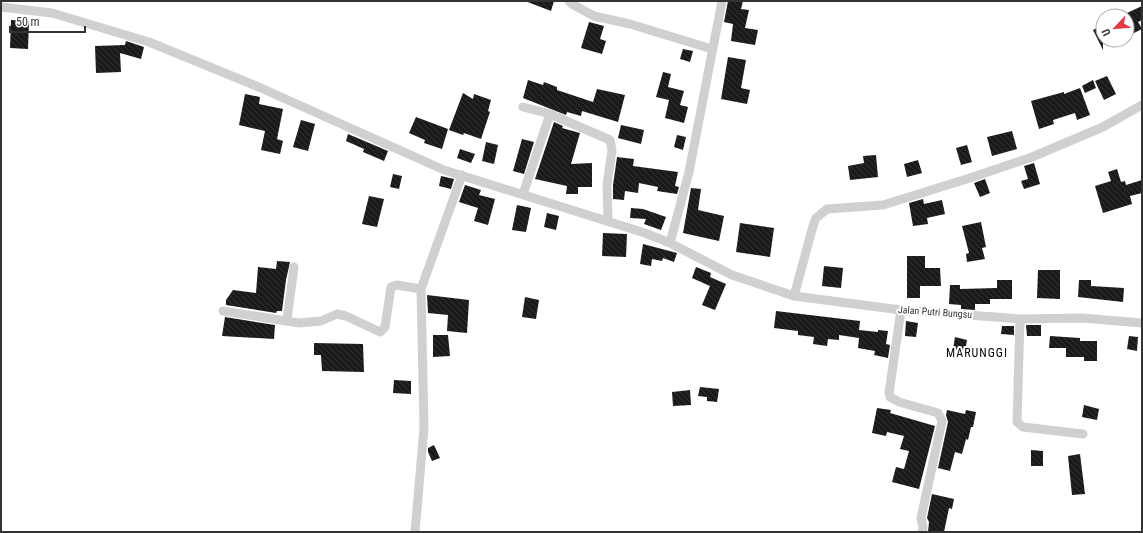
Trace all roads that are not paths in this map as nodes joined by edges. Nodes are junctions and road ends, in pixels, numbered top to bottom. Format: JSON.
{"nodes":[{"id":1,"x":569,"y":1,"type":"edge"},
{"id":2,"x":722,"y":1,"type":"edge"},
{"id":3,"x":1,"y":6,"type":"edge"},
{"id":4,"x":712,"y":49,"type":"junction"},
{"id":5,"x":1142,"y":105,"type":"edge"},
{"id":6,"x":523,"y":107,"type":"dead end"},
{"id":7,"x":550,"y":114,"type":"junction"},
{"id":8,"x":462,"y":175,"type":"junction"},
{"id":9,"x":523,"y":194,"type":"junction"},
{"id":10,"x":608,"y":220,"type":"junction"},
{"id":11,"x":670,"y":243,"type":"junction"},
{"id":12,"x":294,"y":267,"type":"dead end"},
{"id":13,"x":421,"y":290,"type":"junction"},
{"id":14,"x":794,"y":296,"type":"junction"},
{"id":15,"x":902,"y":310,"type":"junction"},
{"id":16,"x":223,"y":311,"type":"dead end"},
{"id":17,"x":1020,"y":319,"type":"junction"},
{"id":18,"x":287,"y":320,"type":"junction"},
{"id":19,"x":1142,"y":323,"type":"edge"},
{"id":20,"x":1083,"y":434,"type":"dead end"},
{"id":21,"x":415,"y":532,"type":"edge"},
{"id":22,"x":922,"y":532,"type":"edge"}],
"edges":[{"from":1,"to":4,"type":"street"},
{"from":2,"to":4,"type":"street"},
{"from":3,"to":8,"type":"street","name":"Jalan Putri Bungsu"},
{"from":4,"to":11,"type":"street"},
{"from":5,"to":14,"type":"street"},
{"from":6,"to":7,"type":"street"},
{"from":7,"to":9,"type":"street"},
{"from":7,"to":10,"type":"street"},
{"from":8,"to":9,"type":"street","name":"Jalan Putri Bungsu"},
{"from":8,"to":13,"type":"street"},
{"from":9,"to":10,"type":"street","name":"Jalan Putri Bungsu"},
{"from":10,"to":11,"type":"street","name":"Jalan Putri Bungsu"},
{"from":11,"to":14,"type":"street","name":"Jalan Putri Bungsu"},
{"from":12,"to":18,"type":"street"},
{"from":13,"to":18,"type":"street"},
{"from":13,"to":21,"type":"street"},
{"from":14,"to":15,"type":"street","name":"Jalan Putri Bungsu"},
{"from":15,"to":17,"type":"street","name":"Jalan Putri Bungsu"},
{"from":15,"to":22,"type":"street"},
{"from":16,"to":18,"type":"street"},
{"from":17,"to":19,"type":"street","name":"Jalan Putri Bungsu"},
{"from":17,"to":20,"type":"street"}]}
